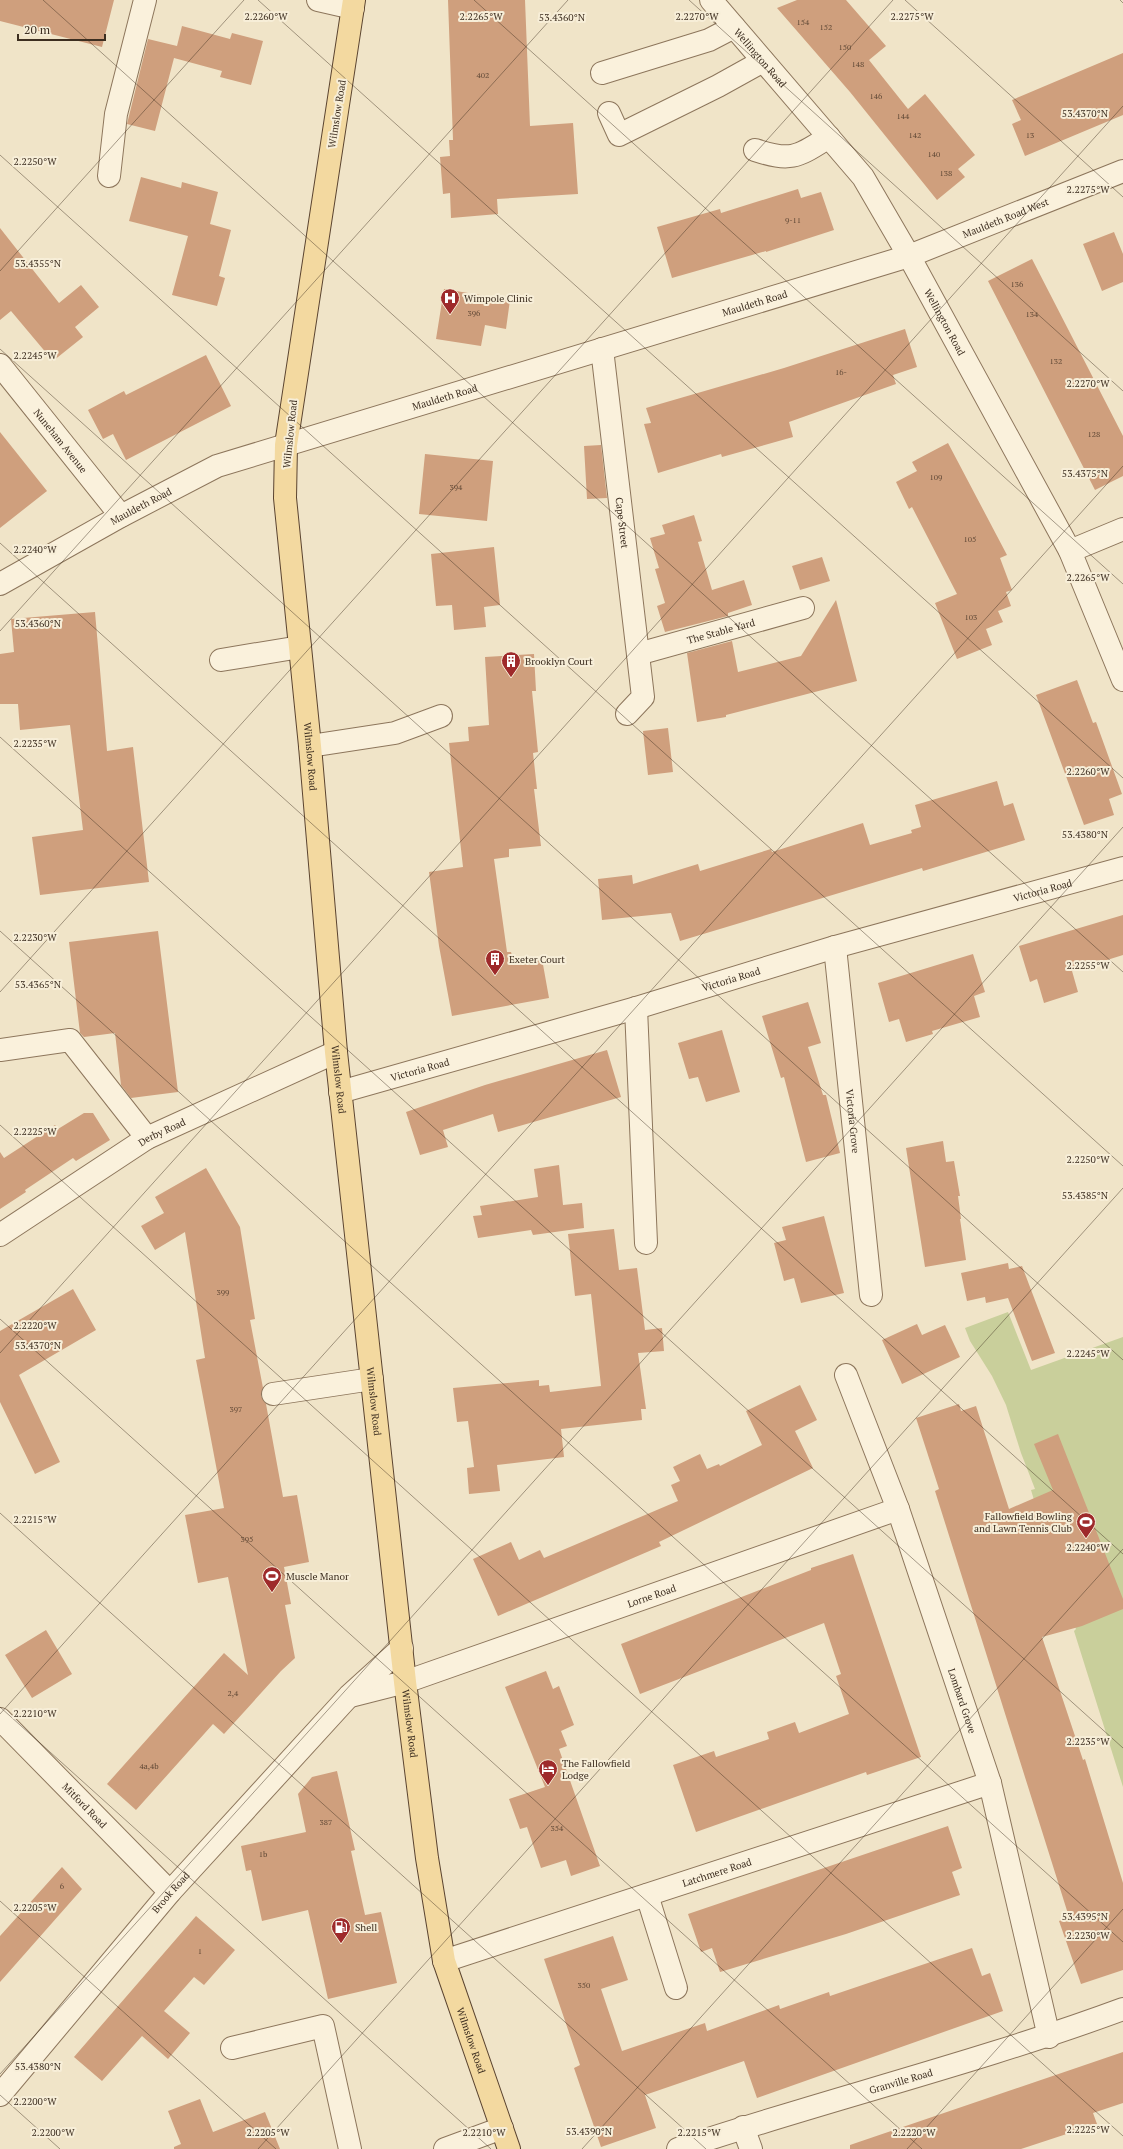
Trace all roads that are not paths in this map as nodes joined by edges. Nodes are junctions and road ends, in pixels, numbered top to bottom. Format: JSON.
{"nodes":[{"id":1,"x":145,"y":0,"type":"edge"},
{"id":2,"x":318,"y":0,"type":"edge"},
{"id":3,"x":711,"y":0,"type":"edge"},
{"id":4,"x":354,"y":4,"type":"edge"},
{"id":5,"x":734,"y":27,"type":"junction"},
{"id":6,"x":762,"y":61,"type":"junction"},
{"id":7,"x":602,"y":73,"type":"dead end"},
{"id":8,"x":609,"y":113,"type":"dead end"},
{"id":9,"x":829,"y":137,"type":"junction"},
{"id":10,"x":755,"y":150,"type":"dead end"},
{"id":11,"x":1123,"y":170,"type":"edge"},
{"id":12,"x":109,"y":176,"type":"dead end"},
{"id":13,"x":909,"y":256,"type":"junction"},
{"id":14,"x":602,"y":349,"type":"junction"},
{"id":15,"x":0,"y":365,"type":"edge"},
{"id":16,"x":286,"y":444,"type":"junction"},
{"id":17,"x":121,"y":516,"type":"junction"},
{"id":18,"x":1123,"y":529,"type":"edge"},
{"id":19,"x":1070,"y":552,"type":"junction"},
{"id":20,"x":0,"y":584,"type":"edge"},
{"id":21,"x":803,"y":608,"type":"dead end"},
{"id":22,"x":300,"y":647,"type":"junction"},
{"id":23,"x":638,"y":654,"type":"junction"},
{"id":24,"x":221,"y":660,"type":"dead end"},
{"id":25,"x":1123,"y":680,"type":"edge"},
{"id":26,"x":627,"y":714,"type":"dead end"},
{"id":27,"x":441,"y":716,"type":"dead end"},
{"id":28,"x":310,"y":746,"type":"junction"},
{"id":29,"x":1123,"y":868,"type":"edge"},
{"id":30,"x":835,"y":947,"type":"junction"},
{"id":31,"x":636,"y":1008,"type":"junction"},
{"id":32,"x":0,"y":1050,"type":"edge"},
{"id":33,"x":336,"y":1052,"type":"junction"},
{"id":34,"x":340,"y":1092,"type":"junction"},
{"id":35,"x":148,"y":1138,"type":"junction"},
{"id":36,"x":0,"y":1235,"type":"edge"},
{"id":37,"x":646,"y":1243,"type":"dead end"},
{"id":38,"x":871,"y":1295,"type":"dead end"},
{"id":39,"x":846,"y":1374,"type":"dead end"},
{"id":40,"x":372,"y":1379,"type":"junction"},
{"id":41,"x":273,"y":1394,"type":"dead end"},
{"id":42,"x":898,"y":1509,"type":"junction"},
{"id":43,"x":402,"y":1648,"type":"junction"},
{"id":44,"x":405,"y":1682,"type":"junction"},
{"id":45,"x":349,"y":1696,"type":"junction"},
{"id":46,"x":0,"y":1718,"type":"edge"},
{"id":47,"x":990,"y":1783,"type":"junction"},
{"id":48,"x":170,"y":1892,"type":"junction"},
{"id":49,"x":647,"y":1895,"type":"junction"},
{"id":50,"x":444,"y":1961,"type":"junction"},
{"id":51,"x":676,"y":1988,"type":"dead end"},
{"id":52,"x":1123,"y":2010,"type":"edge"},
{"id":53,"x":1050,"y":2037,"type":"junction"},
{"id":54,"x":232,"y":2048,"type":"dead end"},
{"id":55,"x":0,"y":2095,"type":"edge"},
{"id":56,"x":743,"y":2127,"type":"junction"},
{"id":57,"x":502,"y":2128,"type":"junction"},
{"id":58,"x":350,"y":2149,"type":"edge"},
{"id":59,"x":445,"y":2149,"type":"edge"},
{"id":60,"x":509,"y":2149,"type":"edge"},
{"id":61,"x":678,"y":2149,"type":"edge"},
{"id":62,"x":751,"y":2149,"type":"edge"}],
"edges":[{"from":1,"to":12,"type":"street"},
{"from":2,"to":4,"type":"street"},
{"from":3,"to":5,"type":"street","name":"Wellington Road"},
{"from":4,"to":16,"type":"main road","name":"Wilmslow Road"},
{"from":5,"to":6,"type":"street","name":"Wellington Road"},
{"from":5,"to":7,"type":"street"},
{"from":6,"to":8,"type":"street"},
{"from":6,"to":9,"type":"street","name":"Wellington Road"},
{"from":9,"to":10,"type":"street"},
{"from":9,"to":13,"type":"street","name":"Wellington Road"},
{"from":11,"to":13,"type":"street","name":"Mauldeth Road West"},
{"from":13,"to":14,"type":"street","name":"Mauldeth Road"},
{"from":13,"to":19,"type":"street","name":"Wellington Road"},
{"from":14,"to":16,"type":"street","name":"Mauldeth Road"},
{"from":14,"to":23,"type":"street","name":"Cape Street"},
{"from":15,"to":17,"type":"street","name":"Nuneham Avenue"},
{"from":16,"to":17,"type":"street","name":"Mauldeth Road"},
{"from":16,"to":22,"type":"main road","name":"Wilmslow Road"},
{"from":17,"to":20,"type":"street","name":"Mauldeth Road"},
{"from":18,"to":19,"type":"street"},
{"from":19,"to":25,"type":"street","name":"Wellington Road"},
{"from":21,"to":23,"type":"street","name":"The Stable Yard"},
{"from":22,"to":24,"type":"street"},
{"from":22,"to":28,"type":"main road","name":"Wilmslow Road"},
{"from":23,"to":26,"type":"street","name":"Cape Street"},
{"from":27,"to":28,"type":"street"},
{"from":28,"to":33,"type":"main road","name":"Wilmslow Road"},
{"from":29,"to":30,"type":"street","name":"Victoria Road"},
{"from":30,"to":31,"type":"street","name":"Victoria Road"},
{"from":30,"to":38,"type":"street","name":"Victoria Grove"},
{"from":31,"to":34,"type":"street","name":"Victoria Road"},
{"from":31,"to":37,"type":"street"},
{"from":32,"to":35,"type":"street"},
{"from":33,"to":34,"type":"main road","name":"Wilmslow Road"},
{"from":33,"to":35,"type":"street","name":"Derby Road"},
{"from":34,"to":40,"type":"main road","name":"Wilmslow Road"},
{"from":35,"to":36,"type":"street","name":"Derby Road"},
{"from":39,"to":42,"type":"street","name":"Lombard Grove"},
{"from":40,"to":41,"type":"street"},
{"from":40,"to":43,"type":"main road","name":"Wilmslow Road"},
{"from":42,"to":44,"type":"street","name":"Lorne Road"},
{"from":42,"to":47,"type":"street","name":"Lombard Grove"},
{"from":43,"to":44,"type":"main road","name":"Wilmslow Road"},
{"from":43,"to":45,"type":"street","name":"Brook Road"},
{"from":44,"to":45,"type":"street"},
{"from":44,"to":50,"type":"main road","name":"Wilmslow Road"},
{"from":45,"to":48,"type":"street","name":"Brook Road"},
{"from":46,"to":48,"type":"street","name":"Mitford Road"},
{"from":47,"to":49,"type":"street","name":"Latchmere Road"},
{"from":47,"to":53,"type":"street","name":"Lombard Grove"},
{"from":48,"to":55,"type":"street","name":"Brook Road"},
{"from":49,"to":50,"type":"street","name":"Latchmere Road"},
{"from":49,"to":51,"type":"street"},
{"from":50,"to":57,"type":"main road","name":"Wilmslow Road"},
{"from":52,"to":53,"type":"street","name":"Granville Road"},
{"from":53,"to":56,"type":"street","name":"Granville Road"},
{"from":54,"to":58,"type":"street"},
{"from":56,"to":61,"type":"street","name":"Granville Road"},
{"from":56,"to":62,"type":"street"},
{"from":57,"to":59,"type":"street"},
{"from":57,"to":60,"type":"main road","name":"Wilmslow Road"}]}
